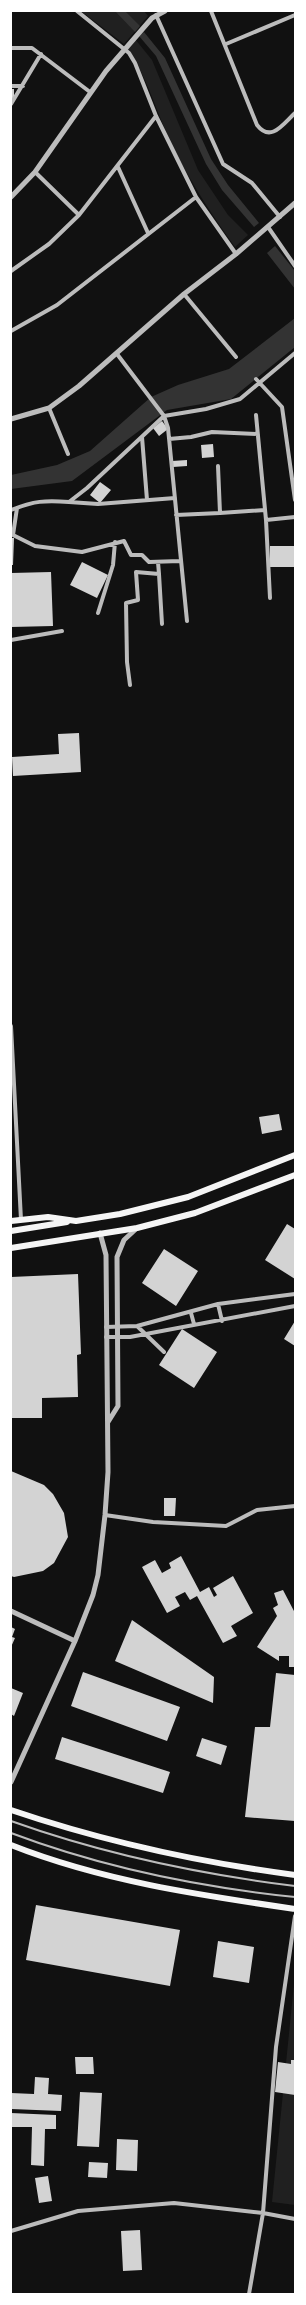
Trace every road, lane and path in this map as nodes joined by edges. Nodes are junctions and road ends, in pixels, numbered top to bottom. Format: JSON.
{"nodes":[{"id":1,"x":77,"y":11,"type":"edge"},
{"id":2,"x":165,"y":11,"type":"edge"},
{"id":3,"x":211,"y":11,"type":"edge"},
{"id":4,"x":156,"y":15,"type":"junction"},
{"id":5,"x":295,"y":15,"type":"edge"},
{"id":6,"x":226,"y":44,"type":"junction"},
{"id":7,"x":11,"y":48,"type":"edge"},
{"id":8,"x":125,"y":49,"type":"junction"},
{"id":9,"x":41,"y":54,"type":"junction"},
{"id":10,"x":11,"y":86,"type":"edge"},
{"id":11,"x":22,"y":86,"type":"junction"},
{"id":12,"x":90,"y":92,"type":"junction"},
{"id":13,"x":11,"y":104,"type":"edge"},
{"id":14,"x":295,"y":113,"type":"edge"},
{"id":15,"x":156,"y":116,"type":"junction"},
{"id":16,"x":118,"y":167,"type":"junction"},
{"id":17,"x":35,"y":172,"type":"junction"},
{"id":18,"x":11,"y":197,"type":"edge"},
{"id":19,"x":196,"y":197,"type":"junction"},
{"id":20,"x":295,"y":204,"type":"edge"},
{"id":21,"x":79,"y":215,"type":"junction"},
{"id":22,"x":280,"y":216,"type":"junction"},
{"id":23,"x":266,"y":228,"type":"junction"},
{"id":24,"x":148,"y":233,"type":"junction"},
{"id":25,"x":236,"y":254,"type":"junction"},
{"id":26,"x":295,"y":266,"type":"edge"},
{"id":27,"x":11,"y":271,"type":"edge"},
{"id":28,"x":184,"y":294,"type":"junction"},
{"id":29,"x":11,"y":331,"type":"edge"},
{"id":30,"x":117,"y":354,"type":"junction"},
{"id":31,"x":295,"y":354,"type":"edge"},
{"id":32,"x":236,"y":357,"type":"dead end"},
{"id":33,"x":257,"y":381,"type":"junction"},
{"id":34,"x":49,"y":408,"type":"junction"},
{"id":35,"x":163,"y":415,"type":"junction"},
{"id":36,"x":256,"y":415,"type":"dead end"},
{"id":37,"x":11,"y":419,"type":"edge"},
{"id":38,"x":258,"y":434,"type":"junction"},
{"id":39,"x":142,"y":436,"type":"junction"},
{"id":40,"x":169,"y":440,"type":"junction"},
{"id":41,"x":68,"y":454,"type":"dead end"},
{"id":42,"x":218,"y":466,"type":"dead end"},
{"id":43,"x":294,"y":473,"type":"edge"},
{"id":44,"x":175,"y":498,"type":"junction"},
{"id":45,"x":147,"y":500,"type":"junction"},
{"id":46,"x":295,"y":500,"type":"edge"},
{"id":47,"x":69,"y":502,"type":"junction"},
{"id":48,"x":17,"y":508,"type":"junction"},
{"id":49,"x":11,"y":510,"type":"edge"},
{"id":50,"x":265,"y":510,"type":"junction"},
{"id":51,"x":220,"y":513,"type":"junction"},
{"id":52,"x":176,"y":515,"type":"junction"},
{"id":53,"x":295,"y":518,"type":"edge"},
{"id":54,"x":266,"y":520,"type":"junction"},
{"id":55,"x":115,"y":542,"type":"junction"},
{"id":56,"x":180,"y":561,"type":"junction"},
{"id":57,"x":158,"y":562,"type":"junction"},
{"id":58,"x":159,"y":574,"type":"junction"},
{"id":59,"x":270,"y":598,"type":"dead end"},
{"id":60,"x":98,"y":612,"type":"dead end"},
{"id":61,"x":187,"y":621,"type":"dead end"},
{"id":62,"x":162,"y":624,"type":"dead end"},
{"id":63,"x":62,"y":631,"type":"dead end"},
{"id":64,"x":11,"y":640,"type":"edge"},
{"id":65,"x":130,"y":685,"type":"dead end"},
{"id":66,"x":11,"y":1026,"type":"edge"},
{"id":67,"x":295,"y":1155,"type":"edge"},
{"id":68,"x":295,"y":1175,"type":"edge"},
{"id":69,"x":21,"y":1220,"type":"junction"},
{"id":70,"x":11,"y":1221,"type":"edge"},
{"id":71,"x":76,"y":1221,"type":"junction"},
{"id":72,"x":137,"y":1228,"type":"junction"},
{"id":73,"x":11,"y":1231,"type":"edge"},
{"id":74,"x":100,"y":1233,"type":"junction"},
{"id":75,"x":11,"y":1248,"type":"edge"},
{"id":76,"x":295,"y":1294,"type":"edge"},
{"id":77,"x":218,"y":1304,"type":"junction"},
{"id":78,"x":295,"y":1306,"type":"edge"},
{"id":79,"x":191,"y":1313,"type":"junction"},
{"id":80,"x":222,"y":1321,"type":"junction"},
{"id":81,"x":194,"y":1324,"type":"junction"},
{"id":82,"x":137,"y":1326,"type":"junction"},
{"id":83,"x":106,"y":1327,"type":"junction"},
{"id":84,"x":118,"y":1327,"type":"junction"},
{"id":85,"x":144,"y":1334,"type":"junction"},
{"id":86,"x":118,"y":1336,"type":"junction"},
{"id":87,"x":106,"y":1337,"type":"junction"},
{"id":88,"x":164,"y":1352,"type":"dead end"},
{"id":89,"x":108,"y":1422,"type":"junction"},
{"id":90,"x":295,"y":1506,"type":"edge"},
{"id":91,"x":105,"y":1515,"type":"junction"},
{"id":92,"x":11,"y":1611,"type":"edge"},
{"id":93,"x":75,"y":1641,"type":"junction"},
{"id":94,"x":11,"y":1782,"type":"edge"},
{"id":95,"x":11,"y":1810,"type":"edge"},
{"id":96,"x":11,"y":1821,"type":"edge"},
{"id":97,"x":11,"y":1832,"type":"edge"},
{"id":98,"x":12,"y":1846,"type":"edge"},
{"id":99,"x":295,"y":1875,"type":"edge"},
{"id":100,"x":295,"y":1886,"type":"edge"},
{"id":101,"x":295,"y":1897,"type":"edge"},
{"id":102,"x":295,"y":1909,"type":"edge"},
{"id":103,"x":295,"y":1916,"type":"edge"},
{"id":104,"x":263,"y":2213,"type":"junction"},
{"id":105,"x":295,"y":2219,"type":"edge"},
{"id":106,"x":11,"y":2231,"type":"edge"},
{"id":107,"x":249,"y":2294,"type":"edge"}],
"edges":[{"from":1,"to":8,"type":"street"},
{"from":2,"to":4,"type":"street"},
{"from":3,"to":6,"type":"street"},
{"from":4,"to":8,"type":"street"},
{"from":4,"to":22,"type":"street"},
{"from":5,"to":6,"type":"street"},
{"from":6,"to":14,"type":"street"},
{"from":7,"to":9,"type":"street"},
{"from":8,"to":12,"type":"street"},
{"from":8,"to":15,"type":"street"},
{"from":9,"to":11,"type":"street"},
{"from":9,"to":12,"type":"street"},
{"from":10,"to":11,"type":"street"},
{"from":11,"to":13,"type":"street"},
{"from":12,"to":17,"type":"street"},
{"from":15,"to":16,"type":"street"},
{"from":15,"to":19,"type":"street"},
{"from":16,"to":21,"type":"street"},
{"from":16,"to":24,"type":"street"},
{"from":17,"to":18,"type":"street"},
{"from":17,"to":21,"type":"street"},
{"from":19,"to":24,"type":"street"},
{"from":19,"to":25,"type":"street"},
{"from":20,"to":22,"type":"street"},
{"from":21,"to":27,"type":"street"},
{"from":22,"to":23,"type":"street"},
{"from":23,"to":25,"type":"street"},
{"from":23,"to":26,"type":"street"},
{"from":24,"to":29,"type":"street"},
{"from":25,"to":28,"type":"street"},
{"from":28,"to":30,"type":"street"},
{"from":28,"to":32,"type":"street"},
{"from":30,"to":34,"type":"street"},
{"from":30,"to":35,"type":"street"},
{"from":31,"to":33,"type":"street"},
{"from":33,"to":35,"type":"street"},
{"from":33,"to":43,"type":"street"},
{"from":34,"to":37,"type":"street"},
{"from":34,"to":41,"type":"street"},
{"from":35,"to":39,"type":"street"},
{"from":35,"to":40,"type":"street"},
{"from":36,"to":38,"type":"street"},
{"from":38,"to":40,"type":"street"},
{"from":38,"to":50,"type":"street"},
{"from":39,"to":45,"type":"street"},
{"from":39,"to":47,"type":"street"},
{"from":40,"to":44,"type":"street"},
{"from":42,"to":51,"type":"street"},
{"from":43,"to":46,"type":"street"},
{"from":44,"to":45,"type":"street"},
{"from":44,"to":52,"type":"street"},
{"from":45,"to":47,"type":"street"},
{"from":47,"to":48,"type":"street"},
{"from":48,"to":49,"type":"street"},
{"from":48,"to":55,"type":"street"},
{"from":50,"to":51,"type":"street"},
{"from":50,"to":54,"type":"street"},
{"from":51,"to":52,"type":"street"},
{"from":52,"to":56,"type":"street"},
{"from":53,"to":54,"type":"street"},
{"from":54,"to":59,"type":"street"},
{"from":55,"to":57,"type":"street"},
{"from":55,"to":60,"type":"street"},
{"from":56,"to":57,"type":"street"},
{"from":56,"to":61,"type":"street"},
{"from":57,"to":58,"type":"street"},
{"from":58,"to":62,"type":"street"},
{"from":58,"to":65,"type":"street"},
{"from":63,"to":64,"type":"street"},
{"from":66,"to":69,"type":"street"},
{"from":67,"to":71,"type":"main road"},
{"from":68,"to":72,"type":"main road"},
{"from":69,"to":70,"type":"main road"},
{"from":69,"to":71,"type":"main road"},
{"from":71,"to":73,"type":"main road"},
{"from":72,"to":74,"type":"main road"},
{"from":72,"to":84,"type":"street"},
{"from":74,"to":75,"type":"main road"},
{"from":74,"to":83,"type":"street"},
{"from":76,"to":77,"type":"street"},
{"from":77,"to":79,"type":"street"},
{"from":77,"to":80,"type":"street"},
{"from":78,"to":80,"type":"street"},
{"from":79,"to":81,"type":"street"},
{"from":79,"to":82,"type":"street"},
{"from":80,"to":81,"type":"street"},
{"from":81,"to":85,"type":"street"},
{"from":82,"to":84,"type":"street"},
{"from":82,"to":85,"type":"street"},
{"from":83,"to":84,"type":"street"},
{"from":83,"to":87,"type":"street"},
{"from":84,"to":86,"type":"street"},
{"from":85,"to":86,"type":"street"},
{"from":85,"to":88,"type":"street"},
{"from":86,"to":87,"type":"street"},
{"from":86,"to":89,"type":"street"},
{"from":87,"to":89,"type":"street"},
{"from":89,"to":91,"type":"street"},
{"from":90,"to":91,"type":"street"},
{"from":91,"to":93,"type":"street"},
{"from":92,"to":93,"type":"street"},
{"from":93,"to":94,"type":"street"},
{"from":95,"to":99,"type":"main road"},
{"from":96,"to":100,"type":"lane"},
{"from":97,"to":101,"type":"lane"},
{"from":98,"to":102,"type":"main road"},
{"from":103,"to":104,"type":"street"},
{"from":104,"to":105,"type":"street"},
{"from":104,"to":106,"type":"street"},
{"from":104,"to":107,"type":"street"}]}
